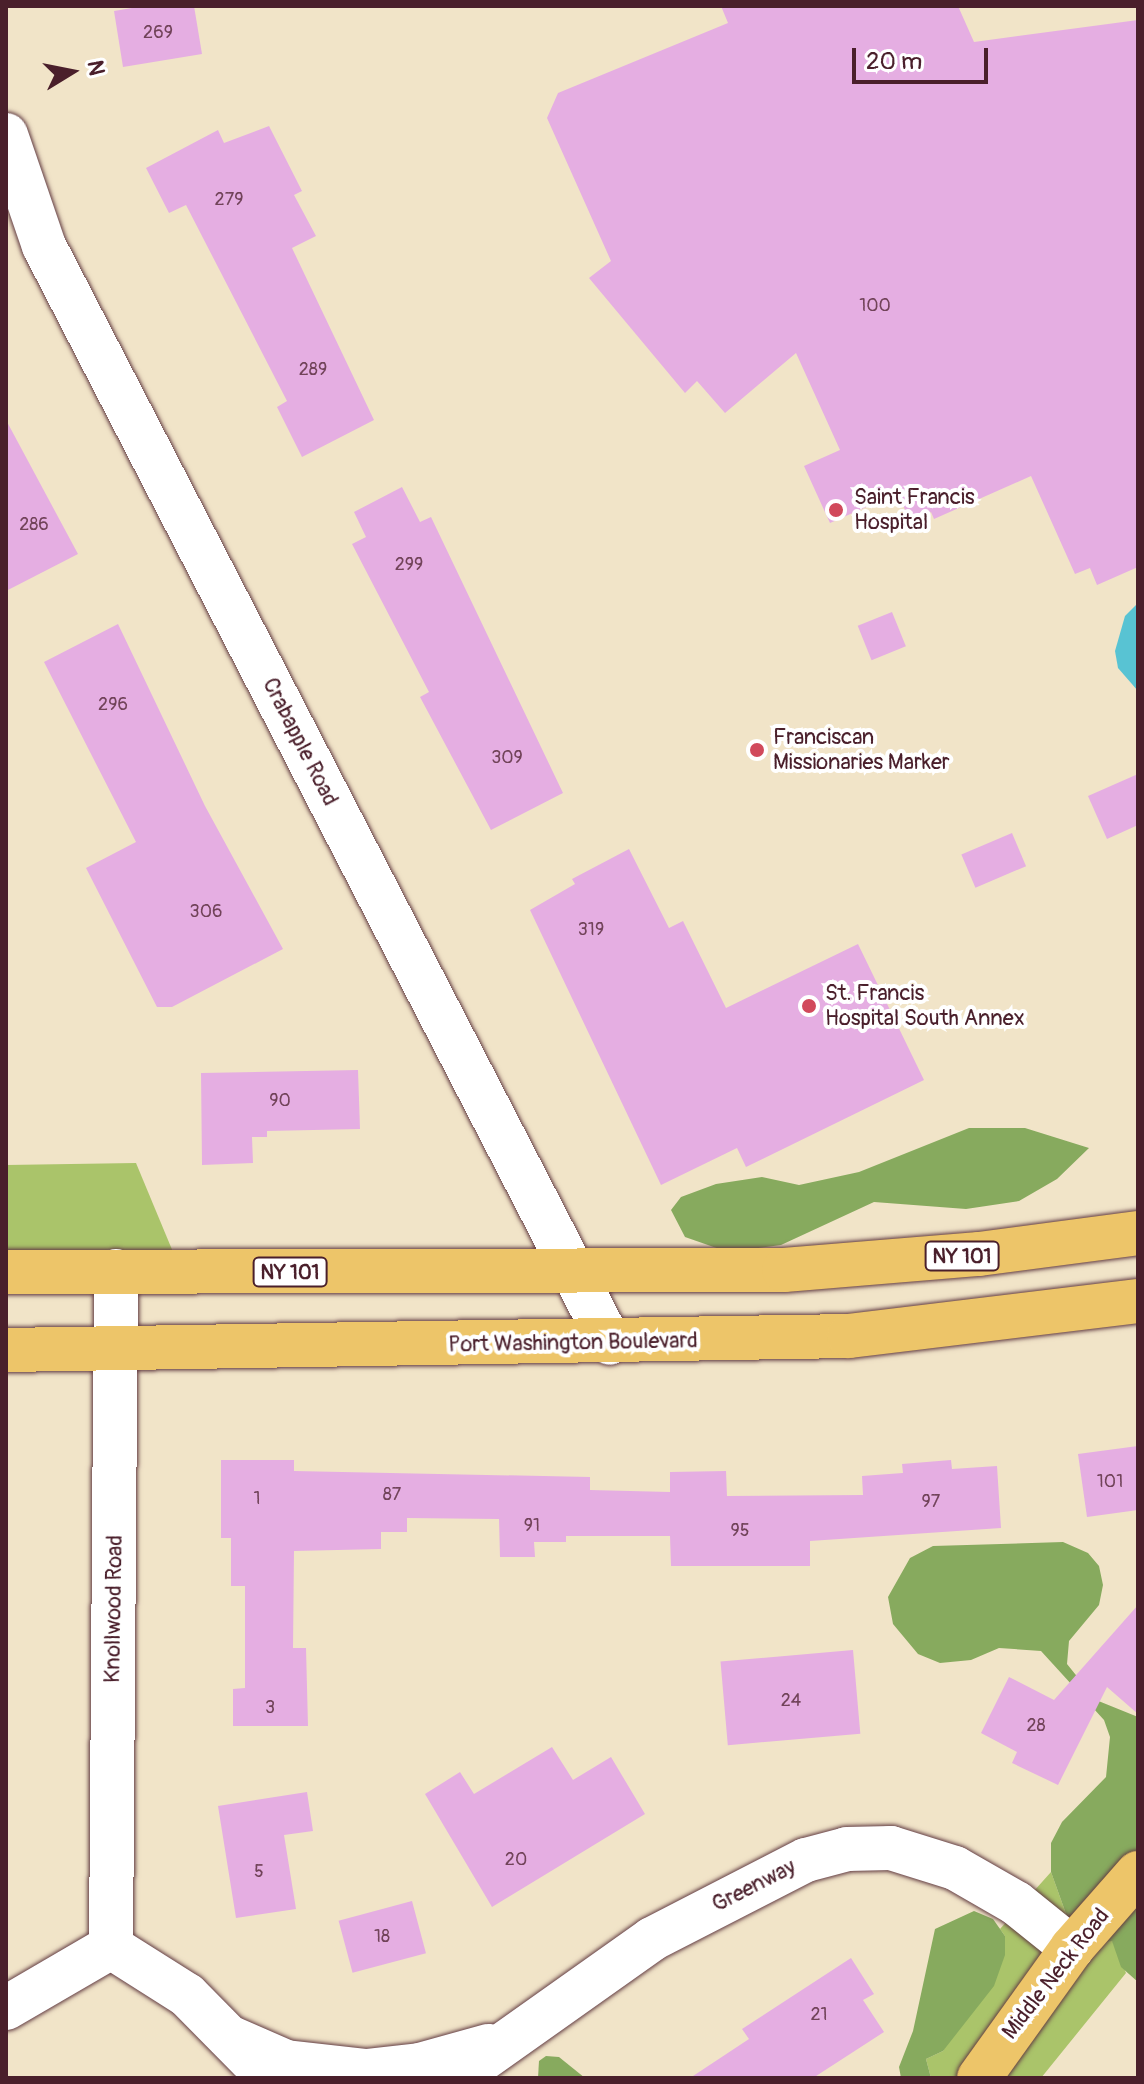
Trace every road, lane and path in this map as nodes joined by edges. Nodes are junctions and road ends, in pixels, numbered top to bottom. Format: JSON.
{"nodes":[{"id":1,"x":6,"y":135,"type":"edge"},
{"id":2,"x":1138,"y":1233,"type":"edge"},
{"id":3,"x":116,"y":1271,"type":"junction"},
{"id":4,"x":6,"y":1272,"type":"edge"},
{"id":5,"x":574,"y":1272,"type":"junction"},
{"id":6,"x":1138,"y":1301,"type":"edge"},
{"id":7,"x":610,"y":1343,"type":"junction"},
{"id":8,"x":6,"y":1350,"type":"edge"},
{"id":9,"x":116,"y":1350,"type":"junction"},
{"id":10,"x":1138,"y":1873,"type":"edge"},
{"id":11,"x":111,"y":1947,"type":"junction"},
{"id":12,"x":1072,"y":1948,"type":"junction"},
{"id":13,"x":6,"y":2008,"type":"edge"},
{"id":14,"x":231,"y":2038,"type":"junction"},
{"id":15,"x":507,"y":2041,"type":"junction"},
{"id":16,"x":266,"y":2078,"type":"edge"},
{"id":17,"x":456,"y":2078,"type":"edge"},
{"id":18,"x":979,"y":2078,"type":"edge"}],
"edges":[{"from":1,"to":5,"type":"street","name":"Crabapple Road"},
{"from":2,"to":5,"type":"main road","number":"NY 101"},
{"from":3,"to":4,"type":"main road","number":"NY 101"},
{"from":3,"to":5,"type":"main road","number":"NY 101"},
{"from":3,"to":9,"type":"street","name":"Knollwood Road"},
{"from":5,"to":7,"type":"street","name":"Crabapple Road"},
{"from":6,"to":7,"type":"main road","name":"Port Washington Boulevard"},
{"from":7,"to":9,"type":"main road","name":"Port Washington Boulevard"},
{"from":8,"to":9,"type":"main road","name":"Port Washington Boulevard"},
{"from":9,"to":11,"type":"street","name":"Knollwood Road"},
{"from":10,"to":12,"type":"main road","name":"Middle Neck Road"},
{"from":11,"to":13,"type":"street"},
{"from":11,"to":14,"type":"street"},
{"from":12,"to":15,"type":"street","name":"Greenway"},
{"from":12,"to":18,"type":"main road","name":"Middle Neck Road"},
{"from":14,"to":15,"type":"street"},
{"from":14,"to":16,"type":"street"},
{"from":15,"to":17,"type":"street","name":"Greenway"}]}
